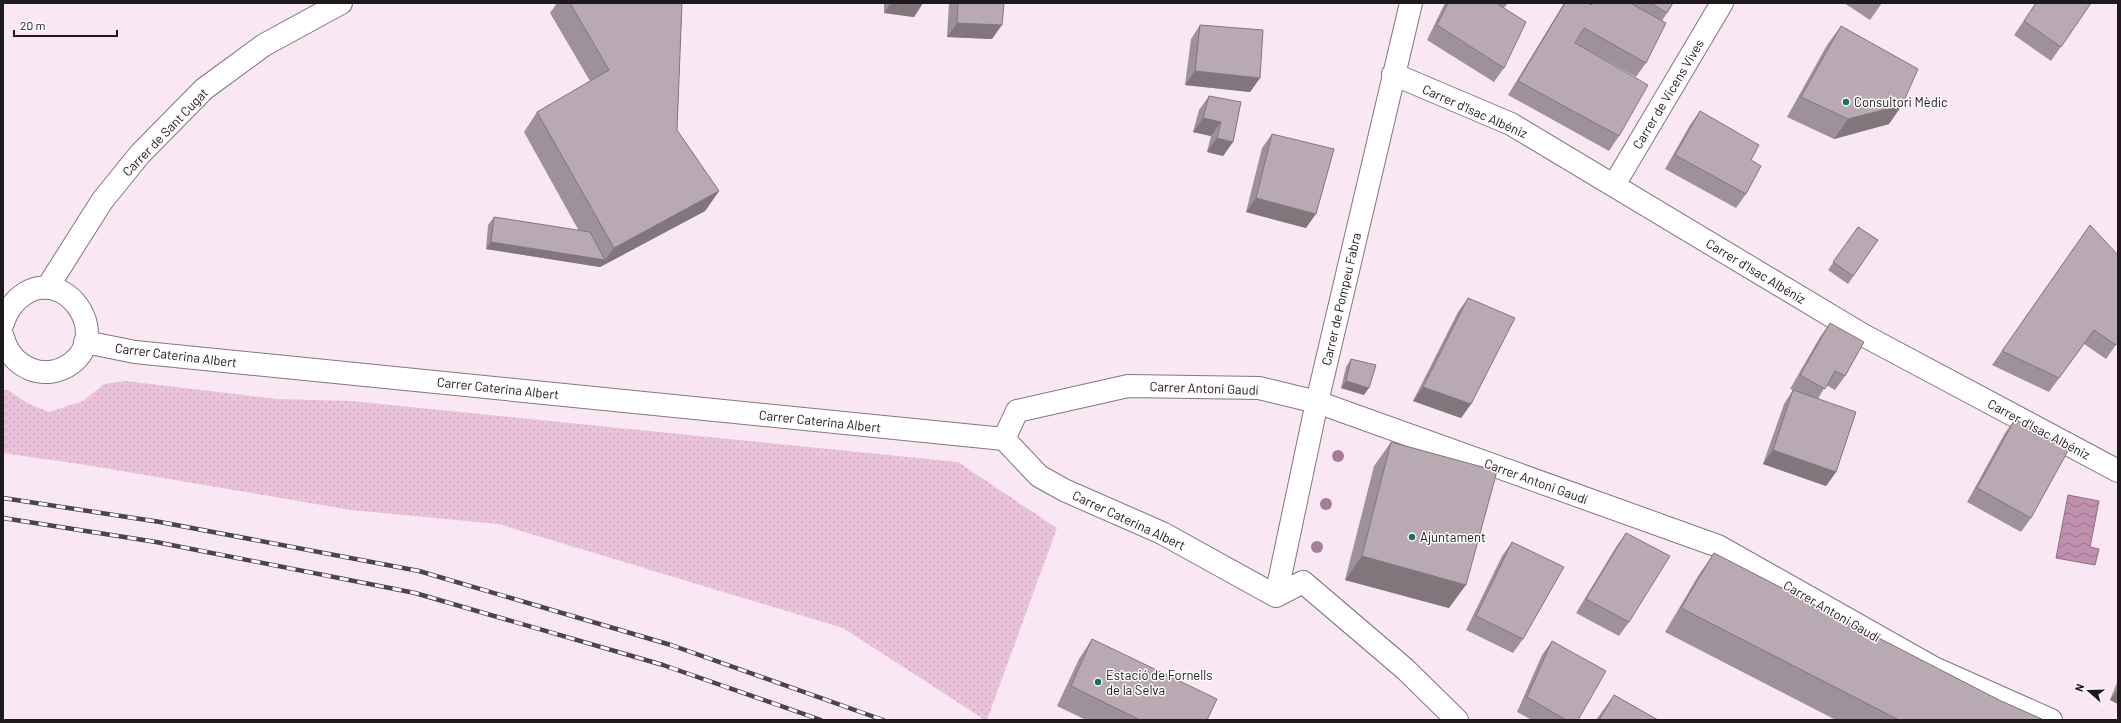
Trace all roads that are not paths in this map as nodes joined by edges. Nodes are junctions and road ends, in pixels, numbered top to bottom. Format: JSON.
{"nodes":[{"id":1,"x":341,"y":3,"type":"edge"},
{"id":2,"x":1411,"y":3,"type":"edge"},
{"id":3,"x":1722,"y":3,"type":"edge"},
{"id":4,"x":1393,"y":74,"type":"junction"},
{"id":5,"x":1614,"y":186,"type":"junction"},
{"id":6,"x":47,"y":288,"type":"junction"},
{"id":7,"x":3,"y":323,"type":"edge"},
{"id":8,"x":3,"y":337,"type":"edge"},
{"id":9,"x":85,"y":342,"type":"junction"},
{"id":10,"x":1317,"y":402,"type":"junction"},
{"id":11,"x":1004,"y":439,"type":"junction"},
{"id":12,"x":2118,"y":471,"type":"edge"},
{"id":13,"x":1276,"y":596,"type":"junction"},
{"id":14,"x":1457,"y":720,"type":"edge"},
{"id":15,"x":2051,"y":720,"type":"edge"}],
"edges":[{"from":1,"to":6,"type":"street","name":"Carrer de Sant Cugat"},
{"from":2,"to":4,"type":"street","name":"Carrer de Pompeu Fabra"},
{"from":3,"to":5,"type":"street","name":"Carrer de Vicens Vives"},
{"from":4,"to":5,"type":"street","name":"Carrer d'Isac Albéniz"},
{"from":4,"to":10,"type":"street","name":"Carrer de Pompeu Fabra"},
{"from":5,"to":12,"type":"street","name":"Carrer d'Isac Albéniz"},
{"from":6,"to":7,"type":"street"},
{"from":6,"to":9,"type":"street"},
{"from":8,"to":9,"type":"street"},
{"from":9,"to":11,"type":"street","name":"Carrer Caterina Albert"},
{"from":10,"to":11,"type":"street","name":"Carrer Antoni Gaudí"},
{"from":10,"to":13,"type":"street","name":"Carrer de Pompeu Fabra"},
{"from":10,"to":15,"type":"street","name":"Carrer Antoni Gaudí"},
{"from":11,"to":13,"type":"street","name":"Carrer Caterina Albert"},
{"from":13,"to":14,"type":"street"}]}
